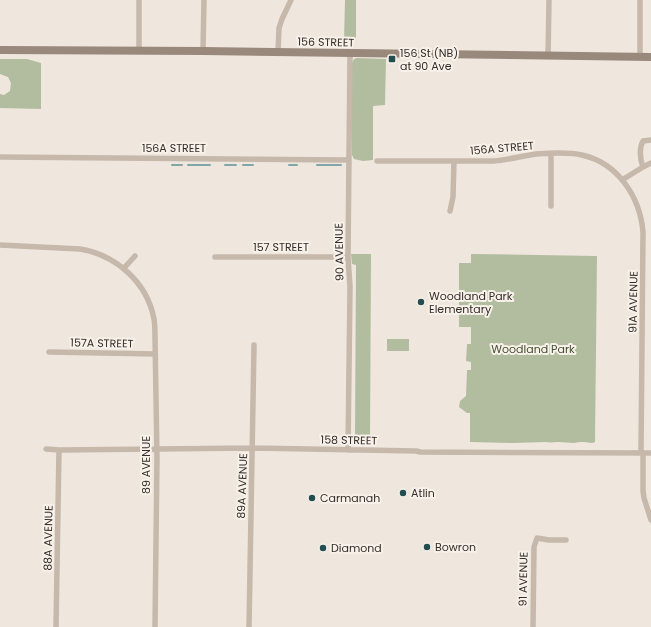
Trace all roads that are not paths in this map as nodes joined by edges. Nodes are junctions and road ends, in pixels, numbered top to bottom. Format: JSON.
{"nodes":[{"id":1,"x":139,"y":0,"type":"edge"},
{"id":2,"x":204,"y":0,"type":"edge"},
{"id":3,"x":291,"y":0,"type":"edge"},
{"id":4,"x":549,"y":0,"type":"edge"},
{"id":5,"x":640,"y":0,"type":"edge"},
{"id":6,"x":0,"y":50,"type":"edge"},
{"id":7,"x":139,"y":51,"type":"junction"},
{"id":8,"x":203,"y":51,"type":"junction"},
{"id":9,"x":278,"y":53,"type":"junction"},
{"id":10,"x":350,"y":54,"type":"junction"},
{"id":11,"x":548,"y":56,"type":"junction"},
{"id":12,"x":640,"y":57,"type":"junction"},
{"id":13,"x":651,"y":57,"type":"edge"},
{"id":14,"x":651,"y":140,"type":"edge"},
{"id":15,"x":550,"y":154,"type":"junction"},
{"id":16,"x":0,"y":157,"type":"edge"},
{"id":17,"x":349,"y":160,"type":"junction"},
{"id":18,"x":376,"y":161,"type":"dead end"},
{"id":19,"x":454,"y":161,"type":"junction"},
{"id":20,"x":651,"y":163,"type":"edge"},
{"id":21,"x":643,"y":166,"type":"junction"},
{"id":22,"x":622,"y":180,"type":"junction"},
{"id":23,"x":550,"y":206,"type":"dead end"},
{"id":24,"x":450,"y":211,"type":"dead end"},
{"id":25,"x":0,"y":245,"type":"edge"},
{"id":26,"x":134,"y":256,"type":"dead end"},
{"id":27,"x":215,"y":257,"type":"dead end"},
{"id":28,"x":348,"y":257,"type":"junction"},
{"id":29,"x":124,"y":268,"type":"junction"},
{"id":30,"x":254,"y":345,"type":"dead end"},
{"id":31,"x":49,"y":352,"type":"dead end"},
{"id":32,"x":155,"y":354,"type":"junction"},
{"id":33,"x":253,"y":448,"type":"junction"},
{"id":34,"x":46,"y":449,"type":"dead end"},
{"id":35,"x":156,"y":449,"type":"junction"},
{"id":36,"x":59,"y":450,"type":"junction"},
{"id":37,"x":348,"y":450,"type":"junction"},
{"id":38,"x":642,"y":453,"type":"junction"},
{"id":39,"x":651,"y":453,"type":"edge"},
{"id":40,"x":651,"y":520,"type":"edge"},
{"id":41,"x":566,"y":540,"type":"dead end"},
{"id":42,"x":56,"y":627,"type":"edge"},
{"id":43,"x":155,"y":627,"type":"edge"},
{"id":44,"x":249,"y":627,"type":"edge"},
{"id":45,"x":533,"y":627,"type":"edge"}],
"edges":[{"from":1,"to":7,"type":"street"},
{"from":2,"to":8,"type":"street"},
{"from":3,"to":9,"type":"street"},
{"from":4,"to":11,"type":"street"},
{"from":5,"to":12,"type":"street"},
{"from":6,"to":7,"type":"main road","name":"156 STREET"},
{"from":7,"to":8,"type":"main road","name":"156 STREET"},
{"from":8,"to":9,"type":"main road","name":"156 STREET"},
{"from":9,"to":10,"type":"main road","name":"156 STREET"},
{"from":10,"to":11,"type":"main road","name":"156 STREET"},
{"from":10,"to":17,"type":"street","name":"90 AVENUE"},
{"from":11,"to":12,"type":"main road","name":"156 STREET"},
{"from":12,"to":13,"type":"main road","name":"156 STREET"},
{"from":14,"to":21,"type":"street"},
{"from":15,"to":19,"type":"street","name":"156A STREET"},
{"from":15,"to":22,"type":"street","name":"156A STREET"},
{"from":15,"to":23,"type":"street"},
{"from":16,"to":17,"type":"street","name":"156A STREET"},
{"from":17,"to":28,"type":"street","name":"90 AVENUE"},
{"from":18,"to":19,"type":"street","name":"156A STREET"},
{"from":19,"to":24,"type":"street"},
{"from":20,"to":21,"type":"street"},
{"from":21,"to":22,"type":"street"},
{"from":22,"to":38,"type":"street","name":"91A AVENUE"},
{"from":25,"to":29,"type":"street"},
{"from":26,"to":29,"type":"street"},
{"from":27,"to":28,"type":"street","name":"157 STREET"},
{"from":28,"to":37,"type":"street","name":"90 AVENUE"},
{"from":29,"to":32,"type":"street","name":"89 AVENUE"},
{"from":30,"to":33,"type":"street","name":"89A AVENUE"},
{"from":31,"to":32,"type":"street","name":"157A STREET"},
{"from":32,"to":35,"type":"street","name":"89 AVENUE"},
{"from":33,"to":35,"type":"street","name":"158 STREET"},
{"from":33,"to":37,"type":"street","name":"158 STREET"},
{"from":33,"to":44,"type":"street","name":"89A AVENUE"},
{"from":34,"to":36,"type":"street","name":"158 STREET"},
{"from":35,"to":36,"type":"street","name":"158 STREET"},
{"from":35,"to":43,"type":"street","name":"89 AVENUE"},
{"from":36,"to":42,"type":"street","name":"88A AVENUE"},
{"from":37,"to":38,"type":"street","name":"158 STREET"},
{"from":38,"to":39,"type":"street","name":"158 STREET"},
{"from":38,"to":40,"type":"street","name":"91A AVENUE"},
{"from":41,"to":45,"type":"street","name":"91 AVENUE"}]}
